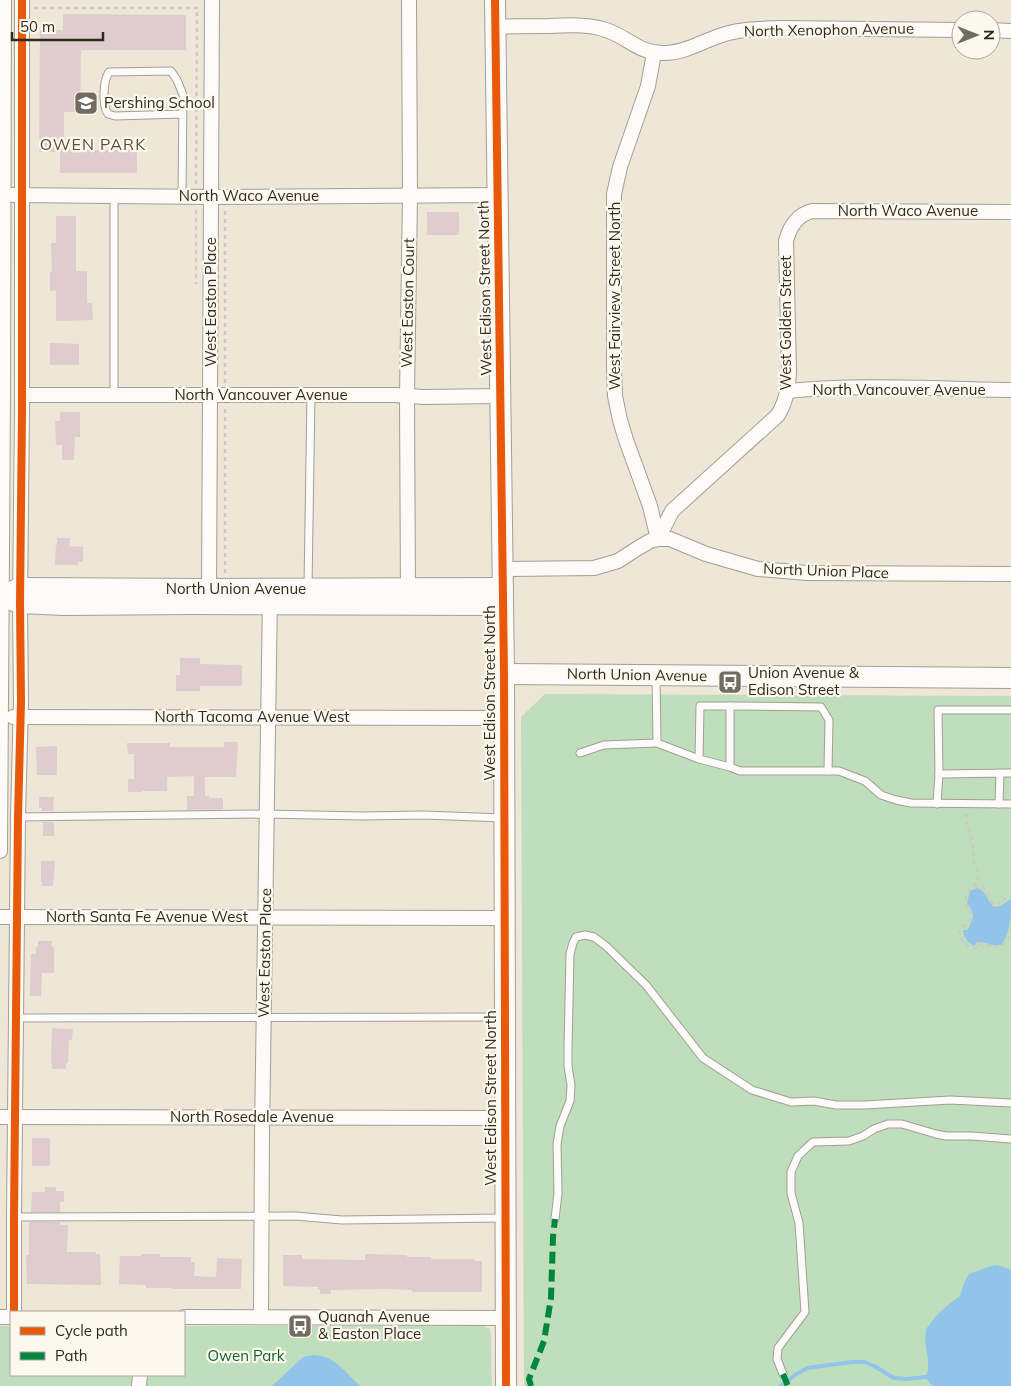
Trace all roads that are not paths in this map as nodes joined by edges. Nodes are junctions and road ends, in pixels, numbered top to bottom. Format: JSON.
{"nodes":[{"id":1,"x":4,"y":0,"type":"edge"},
{"id":2,"x":410,"y":0,"type":"edge"},
{"id":3,"x":495,"y":0,"type":"edge"},
{"id":4,"x":28,"y":4,"type":"edge"},
{"id":5,"x":208,"y":4,"type":"edge"},
{"id":6,"x":496,"y":27,"type":"junction"},
{"id":7,"x":951,"y":30,"type":"edge"},
{"id":8,"x":654,"y":53,"type":"junction"},
{"id":9,"x":183,"y":114,"type":"junction"},
{"id":10,"x":2,"y":195,"type":"edge"},
{"id":11,"x":22,"y":195,"type":"junction"},
{"id":12,"x":410,"y":195,"type":"junction"},
{"id":13,"x":497,"y":195,"type":"junction"},
{"id":14,"x":114,"y":196,"type":"junction"},
{"id":15,"x":182,"y":196,"type":"junction"},
{"id":16,"x":211,"y":197,"type":"junction"},
{"id":17,"x":1011,"y":212,"type":"edge"},
{"id":18,"x":806,"y":213,"type":"joint"},
{"id":19,"x":3,"y":376,"type":"junction"},
{"id":20,"x":22,"y":376,"type":"junction"},
{"id":21,"x":1011,"y":390,"type":"edge"},
{"id":22,"x":788,"y":391,"type":"junction"},
{"id":23,"x":310,"y":395,"type":"junction"},
{"id":24,"x":2,"y":396,"type":"edge"},
{"id":25,"x":22,"y":396,"type":"junction"},
{"id":26,"x":114,"y":396,"type":"junction"},
{"id":27,"x":211,"y":396,"type":"junction"},
{"id":28,"x":407,"y":396,"type":"junction"},
{"id":29,"x":500,"y":396,"type":"junction"},
{"id":30,"x":22,"y":412,"type":"junction"},
{"id":31,"x":3,"y":413,"type":"junction"},
{"id":32,"x":658,"y":539,"type":"junction"},
{"id":33,"x":1011,"y":574,"type":"edge"},
{"id":34,"x":503,"y":587,"type":"junction"},
{"id":35,"x":308,"y":588,"type":"junction"},
{"id":36,"x":10,"y":596,"type":"edge"},
{"id":37,"x":408,"y":596,"type":"junction"},
{"id":38,"x":209,"y":597,"type":"junction"},
{"id":39,"x":270,"y":597,"type":"junction"},
{"id":40,"x":504,"y":674,"type":"junction"},
{"id":41,"x":656,"y":676,"type":"junction"},
{"id":42,"x":1011,"y":678,"type":"edge"},
{"id":43,"x":730,"y":706,"type":"junction"},
{"id":44,"x":1011,"y":710,"type":"edge"},
{"id":45,"x":0,"y":716,"type":"edge"},
{"id":46,"x":20,"y":717,"type":"junction"},
{"id":47,"x":268,"y":717,"type":"junction"},
{"id":48,"x":504,"y":718,"type":"junction"},
{"id":49,"x":657,"y":744,"type":"junction"},
{"id":50,"x":580,"y":753,"type":"dead end"},
{"id":51,"x":699,"y":759,"type":"junction"},
{"id":52,"x":730,"y":767,"type":"junction"},
{"id":53,"x":828,"y":771,"type":"junction"},
{"id":54,"x":1000,"y":773,"type":"junction"},
{"id":55,"x":1011,"y":773,"type":"edge"},
{"id":56,"x":939,"y":774,"type":"junction"},
{"id":57,"x":937,"y":804,"type":"junction"},
{"id":58,"x":999,"y":804,"type":"junction"},
{"id":59,"x":1011,"y":804,"type":"edge"},
{"id":60,"x":266,"y":814,"type":"junction"},
{"id":61,"x":0,"y":816,"type":"edge"},
{"id":62,"x":18,"y":817,"type":"junction"},
{"id":63,"x":504,"y":818,"type":"junction"},
{"id":64,"x":0,"y":851,"type":"edge"},
{"id":65,"x":0,"y":917,"type":"edge"},
{"id":66,"x":17,"y":917,"type":"junction"},
{"id":67,"x":265,"y":917,"type":"junction"},
{"id":68,"x":504,"y":918,"type":"junction"},
{"id":69,"x":504,"y":1017,"type":"junction"},
{"id":70,"x":17,"y":1018,"type":"junction"},
{"id":71,"x":264,"y":1018,"type":"junction"},
{"id":72,"x":1011,"y":1103,"type":"edge"},
{"id":73,"x":0,"y":1117,"type":"edge"},
{"id":74,"x":16,"y":1117,"type":"junction"},
{"id":75,"x":262,"y":1117,"type":"junction"},
{"id":76,"x":505,"y":1118,"type":"junction"},
{"id":77,"x":1011,"y":1139,"type":"edge"},
{"id":78,"x":262,"y":1216,"type":"junction"},
{"id":79,"x":14,"y":1217,"type":"junction"},
{"id":80,"x":505,"y":1218,"type":"junction"},
{"id":81,"x":555,"y":1219,"type":"dead end"},
{"id":82,"x":14,"y":1311,"type":"edge"},
{"id":83,"x":185,"y":1317,"type":"edge"},
{"id":84,"x":261,"y":1317,"type":"junction"},
{"id":85,"x":505,"y":1318,"type":"junction"},
{"id":86,"x":783,"y":1374,"type":"dead end"},
{"id":87,"x":506,"y":1386,"type":"edge"}],
"edges":[{"from":1,"to":10,"type":"street"},
{"from":2,"to":12,"type":"street","name":"West Easton Court"},
{"from":3,"to":6,"type":"main road","name":"West Edison Street North"},
{"from":4,"to":11,"type":"street"},
{"from":5,"to":16,"type":"street","name":"West Easton Place"},
{"from":6,"to":8,"type":"street","name":"North Xenophon Avenue"},
{"from":6,"to":13,"type":"main road","name":"West Edison Street North"},
{"from":7,"to":8,"type":"street","name":"North Xenophon Avenue"},
{"from":8,"to":32,"type":"street","name":"West Fairview Street North"},
{"from":9,"to":9,"type":"lane"},
{"from":9,"to":15,"type":"lane"},
{"from":10,"to":11,"type":"street","name":"North Waco Avenue"},
{"from":10,"to":19,"type":"street"},
{"from":11,"to":14,"type":"street","name":"North Waco Avenue"},
{"from":11,"to":20,"type":"street"},
{"from":12,"to":13,"type":"street","name":"North Waco Avenue"},
{"from":12,"to":16,"type":"street","name":"North Waco Avenue"},
{"from":12,"to":28,"type":"street","name":"West Easton Court"},
{"from":13,"to":29,"type":"main road","name":"West Edison Street North"},
{"from":14,"to":15,"type":"street","name":"North Waco Avenue"},
{"from":14,"to":26,"type":"lane"},
{"from":15,"to":16,"type":"street","name":"North Waco Avenue"},
{"from":16,"to":27,"type":"street","name":"West Easton Place"},
{"from":17,"to":18,"type":"street","name":"North Waco Avenue"},
{"from":18,"to":22,"type":"street","name":"West Golden Street"},
{"from":19,"to":20,"type":"street"},
{"from":19,"to":24,"type":"street"},
{"from":20,"to":25,"type":"street"},
{"from":21,"to":22,"type":"street","name":"North Vancouver Avenue"},
{"from":22,"to":32,"type":"street","name":"West Golden Street"},
{"from":23,"to":27,"type":"street","name":"North Vancouver Avenue"},
{"from":23,"to":28,"type":"street","name":"North Vancouver Avenue"},
{"from":23,"to":35,"type":"lane"},
{"from":24,"to":31,"type":"street"},
{"from":25,"to":26,"type":"street","name":"North Vancouver Avenue"},
{"from":25,"to":30,"type":"street"},
{"from":26,"to":27,"type":"street","name":"North Vancouver Avenue"},
{"from":27,"to":38,"type":"street","name":"West Easton Place"},
{"from":28,"to":29,"type":"street","name":"North Vancouver Avenue"},
{"from":28,"to":37,"type":"street","name":"West Easton Court"},
{"from":29,"to":34,"type":"main road","name":"West Edison Street North"},
{"from":30,"to":31,"type":"street"},
{"from":30,"to":36,"type":"street"},
{"from":31,"to":36,"type":"street"},
{"from":32,"to":33,"type":"street","name":"North Union Place"},
{"from":32,"to":34,"type":"street"},
{"from":34,"to":37,"type":"main road","name":"North Union Avenue"},
{"from":34,"to":40,"type":"main road","name":"West Edison Street North"},
{"from":35,"to":37,"type":"main road","name":"North Union Avenue"},
{"from":35,"to":39,"type":"main road","name":"North Union Avenue"},
{"from":36,"to":38,"type":"main road","name":"North Union Avenue"},
{"from":36,"to":45,"type":"street"},
{"from":36,"to":46,"type":"street"},
{"from":37,"to":39,"type":"main road","name":"North Union Avenue"},
{"from":38,"to":39,"type":"main road","name":"North Union Avenue"},
{"from":39,"to":47,"type":"street","name":"West Easton Place"},
{"from":40,"to":41,"type":"main road","name":"North Union Avenue"},
{"from":40,"to":48,"type":"main road","name":"West Edison Street North"},
{"from":41,"to":42,"type":"main road","name":"North Union Avenue"},
{"from":41,"to":49,"type":"lane"},
{"from":43,"to":51,"type":"lane"},
{"from":43,"to":52,"type":"lane"},
{"from":43,"to":53,"type":"lane"},
{"from":44,"to":56,"type":"lane"},
{"from":45,"to":46,"type":"street","name":"North Tacoma Avenue West"},
{"from":45,"to":61,"type":"street"},
{"from":46,"to":47,"type":"street","name":"North Tacoma Avenue West"},
{"from":46,"to":62,"type":"street"},
{"from":47,"to":48,"type":"street","name":"North Tacoma Avenue West"},
{"from":47,"to":60,"type":"street","name":"West Easton Place"},
{"from":48,"to":63,"type":"main road","name":"West Edison Street North"},
{"from":49,"to":50,"type":"lane"},
{"from":49,"to":51,"type":"lane"},
{"from":51,"to":52,"type":"lane"},
{"from":52,"to":53,"type":"lane"},
{"from":53,"to":57,"type":"lane"},
{"from":54,"to":55,"type":"lane"},
{"from":54,"to":56,"type":"lane"},
{"from":54,"to":58,"type":"lane"},
{"from":56,"to":57,"type":"lane"},
{"from":57,"to":58,"type":"lane"},
{"from":58,"to":59,"type":"lane"},
{"from":60,"to":62,"type":"lane"},
{"from":60,"to":63,"type":"lane"},
{"from":60,"to":67,"type":"street","name":"West Easton Place"},
{"from":61,"to":64,"type":"street"},
{"from":62,"to":66,"type":"street"},
{"from":63,"to":68,"type":"main road","name":"West Edison Street North"},
{"from":65,"to":66,"type":"street","name":"North Santa Fe Avenue West"},
{"from":66,"to":67,"type":"street","name":"North Santa Fe Avenue West"},
{"from":66,"to":70,"type":"street"},
{"from":67,"to":68,"type":"street","name":"North Santa Fe Avenue West"},
{"from":67,"to":71,"type":"street","name":"West Easton Place"},
{"from":68,"to":69,"type":"main road","name":"West Edison Street North"},
{"from":69,"to":71,"type":"lane"},
{"from":69,"to":76,"type":"main road","name":"West Edison Street North"},
{"from":70,"to":71,"type":"lane"},
{"from":70,"to":74,"type":"street"},
{"from":71,"to":75,"type":"street","name":"West Easton Place"},
{"from":72,"to":81,"type":"lane"},
{"from":73,"to":74,"type":"street","name":"North Rosedale Avenue"},
{"from":74,"to":75,"type":"street","name":"North Rosedale Avenue"},
{"from":74,"to":79,"type":"street"},
{"from":75,"to":76,"type":"street","name":"North Rosedale Avenue"},
{"from":75,"to":78,"type":"street","name":"West Easton Place"},
{"from":76,"to":80,"type":"main road","name":"West Edison Street North"},
{"from":77,"to":86,"type":"lane"},
{"from":78,"to":79,"type":"lane"},
{"from":78,"to":80,"type":"lane"},
{"from":78,"to":84,"type":"street","name":"West Easton Place"},
{"from":79,"to":82,"type":"street"},
{"from":80,"to":85,"type":"main road","name":"West Edison Street North"},
{"from":83,"to":84,"type":"street"},
{"from":84,"to":85,"type":"street"},
{"from":85,"to":87,"type":"main road","name":"West Edison Street North"}]}
